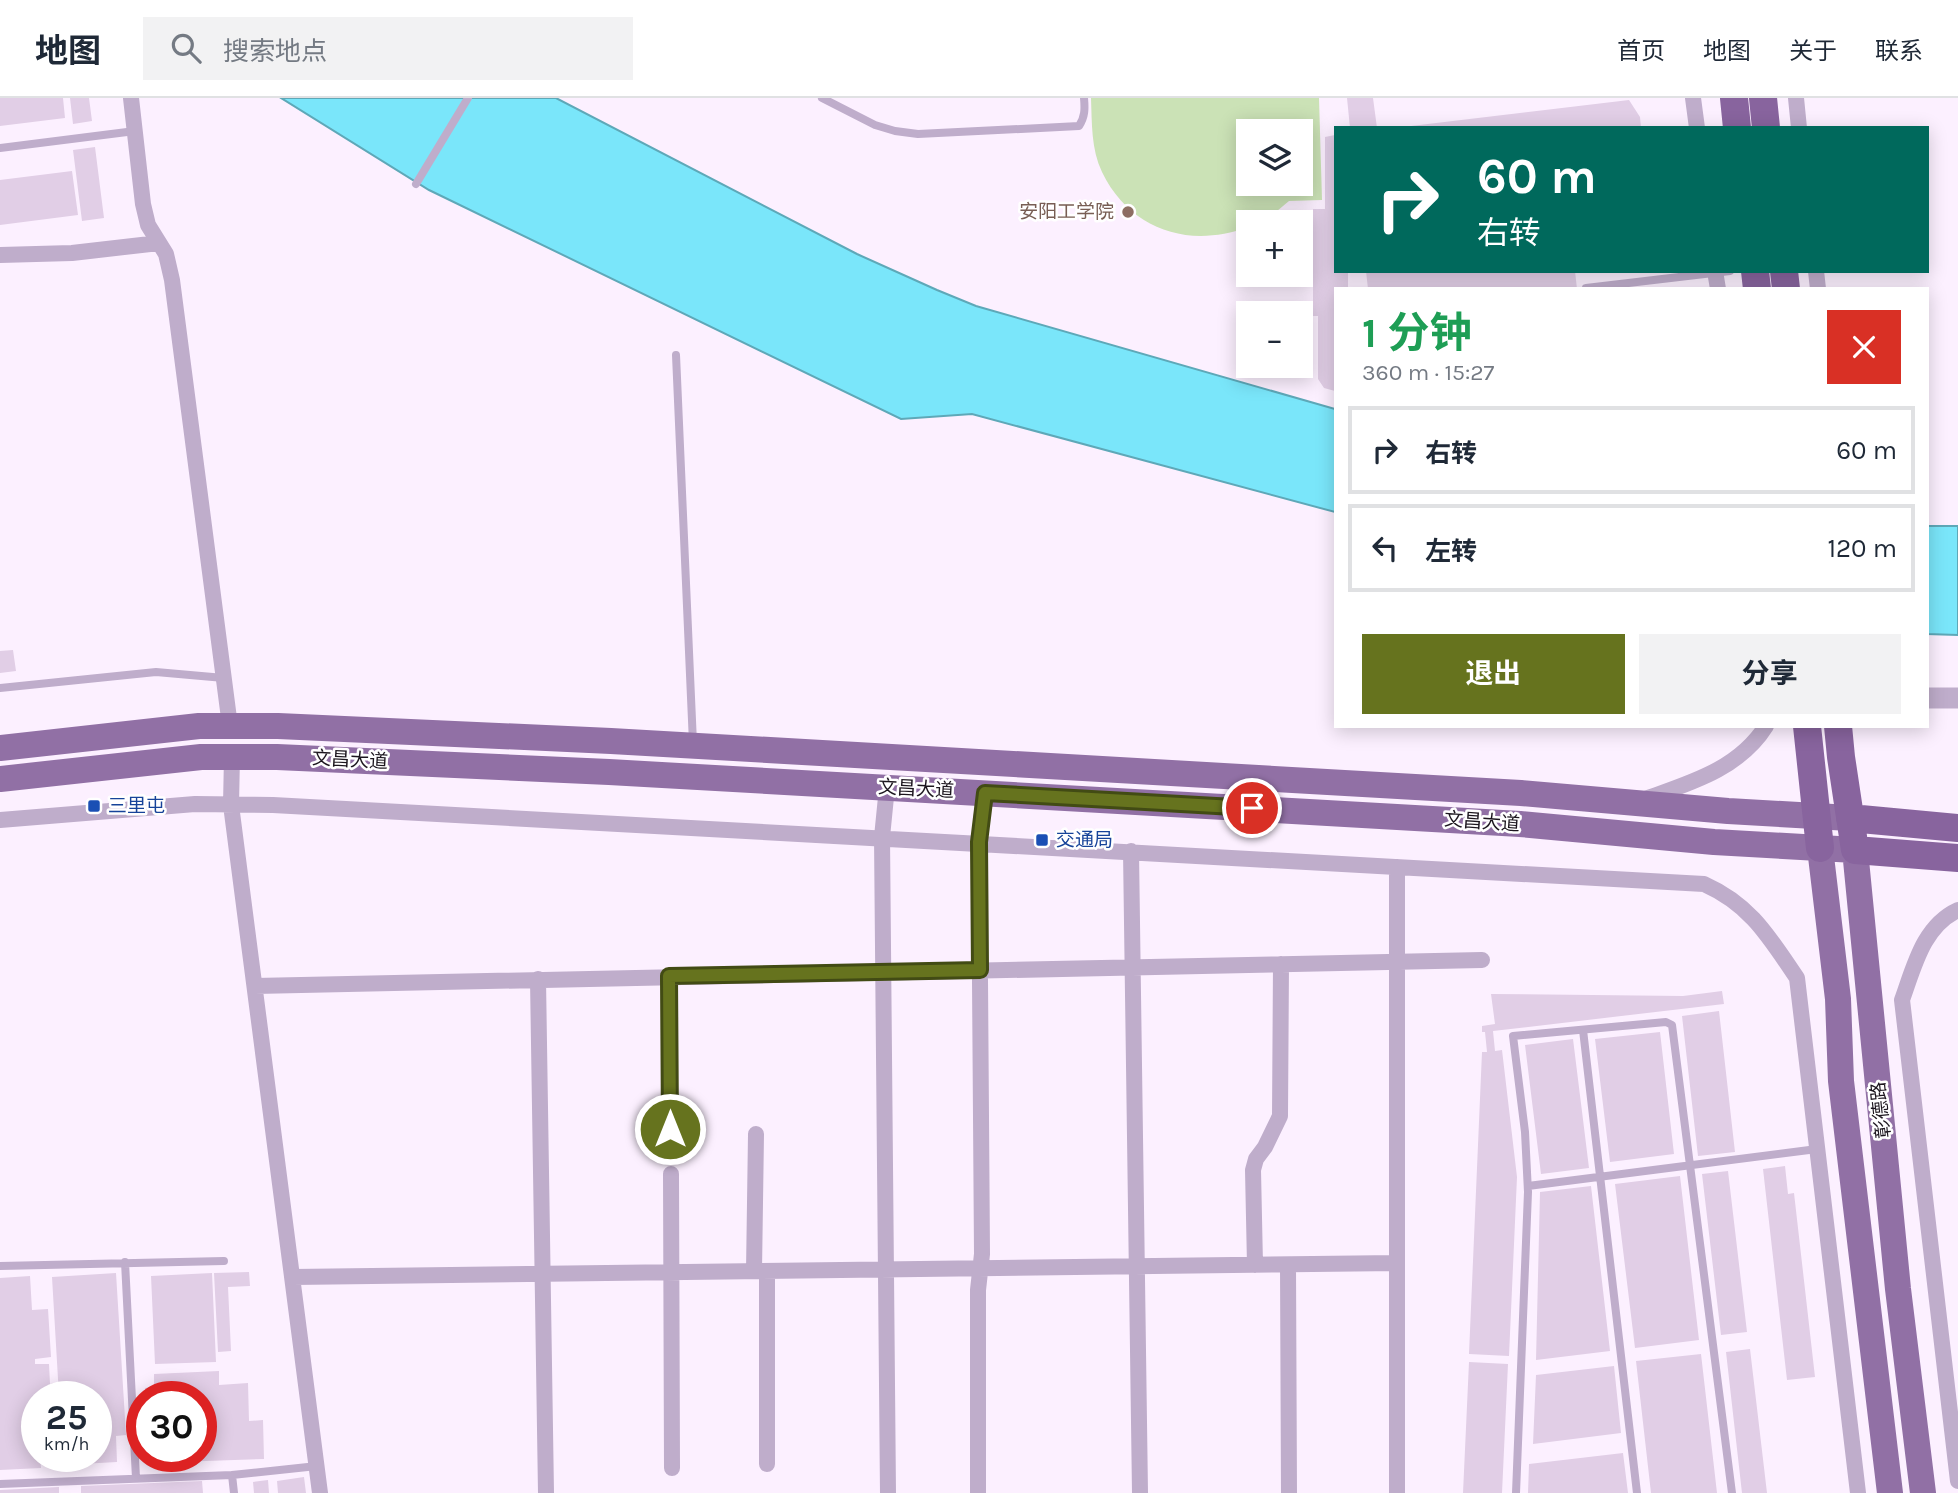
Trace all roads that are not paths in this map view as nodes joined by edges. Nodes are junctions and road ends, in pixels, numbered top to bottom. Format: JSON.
{"nodes":[{"id":1,"x":131,"y":98,"type":"edge"},
{"id":2,"x":468,"y":98,"type":"edge"},
{"id":3,"x":822,"y":98,"type":"edge"},
{"id":4,"x":1084,"y":98,"type":"edge"},
{"id":5,"x":1693,"y":98,"type":"edge"},
{"id":6,"x":1734,"y":98,"type":"edge"},
{"id":7,"x":1763,"y":98,"type":"edge"},
{"id":8,"x":1796,"y":98,"type":"edge"},
{"id":9,"x":1697,"y":126,"type":"edge"},
{"id":10,"x":1737,"y":126,"type":"edge"},
{"id":11,"x":1766,"y":126,"type":"edge"},
{"id":12,"x":1799,"y":126,"type":"edge"},
{"id":13,"x":135,"y":131,"type":"junction"},
{"id":14,"x":0,"y":148,"type":"edge"},
{"id":15,"x":419,"y":180,"type":"dead end"},
{"id":16,"x":159,"y":243,"type":"junction"},
{"id":17,"x":0,"y":255,"type":"edge"},
{"id":18,"x":1720,"y":276,"type":"edge"},
{"id":19,"x":1597,"y":287,"type":"edge"},
{"id":20,"x":676,"y":355,"type":"dead end"},
{"id":21,"x":224,"y":678,"type":"junction"},
{"id":22,"x":0,"y":688,"type":"edge"},
{"id":23,"x":1929,"y":698,"type":"edge"},
{"id":24,"x":1958,"y":698,"type":"edge"},
{"id":25,"x":230,"y":726,"type":"junction"},
{"id":26,"x":1765,"y":728,"type":"edge"},
{"id":27,"x":1807,"y":728,"type":"edge"},
{"id":28,"x":1838,"y":728,"type":"edge"},
{"id":29,"x":693,"y":746,"type":"junction"},
{"id":30,"x":0,"y":748,"type":"edge"},
{"id":31,"x":232,"y":756,"type":"junction"},
{"id":32,"x":0,"y":779,"type":"edge"},
{"id":33,"x":887,"y":787,"type":"junction"},
{"id":34,"x":985,"y":793,"type":"junction"},
{"id":35,"x":1635,"y":803,"type":"junction"},
{"id":36,"x":231,"y":805,"type":"junction"},
{"id":37,"x":1817,"y":816,"type":"junction"},
{"id":38,"x":1850,"y":818,"type":"junction"},
{"id":39,"x":0,"y":820,"type":"edge"},
{"id":40,"x":1958,"y":828,"type":"edge"},
{"id":41,"x":882,"y":837,"type":"junction"},
{"id":42,"x":979,"y":842,"type":"junction"},
{"id":43,"x":1820,"y":848,"type":"junction"},
{"id":44,"x":1855,"y":850,"type":"junction"},
{"id":45,"x":1131,"y":851,"type":"junction"},
{"id":46,"x":1958,"y":858,"type":"edge"},
{"id":47,"x":1397,"y":867,"type":"junction"},
{"id":48,"x":1958,"y":910,"type":"edge"},
{"id":49,"x":1482,"y":960,"type":"dead end"},
{"id":50,"x":1397,"y":962,"type":"junction"},
{"id":51,"x":1281,"y":964,"type":"junction"},
{"id":52,"x":1133,"y":967,"type":"junction"},
{"id":53,"x":980,"y":970,"type":"junction"},
{"id":54,"x":883,"y":971,"type":"junction"},
{"id":55,"x":669,"y":976,"type":"junction"},
{"id":56,"x":538,"y":979,"type":"junction"},
{"id":57,"x":255,"y":986,"type":"junction"},
{"id":58,"x":1583,"y":1030,"type":"junction"},
{"id":59,"x":670,"y":1129,"type":"dead end"},
{"id":60,"x":756,"y":1134,"type":"dead end"},
{"id":61,"x":1817,"y":1149,"type":"junction"},
{"id":62,"x":1690,"y":1165,"type":"junction"},
{"id":63,"x":671,"y":1174,"type":"dead end"},
{"id":64,"x":1600,"y":1177,"type":"junction"},
{"id":65,"x":1528,"y":1186,"type":"junction"},
{"id":66,"x":224,"y":1261,"type":"dead end"},
{"id":67,"x":125,"y":1262,"type":"junction"},
{"id":68,"x":1397,"y":1263,"type":"junction"},
{"id":69,"x":1255,"y":1265,"type":"junction"},
{"id":70,"x":1288,"y":1265,"type":"junction"},
{"id":71,"x":0,"y":1266,"type":"edge"},
{"id":72,"x":1137,"y":1266,"type":"junction"},
{"id":73,"x":980,"y":1268,"type":"junction"},
{"id":74,"x":886,"y":1270,"type":"junction"},
{"id":75,"x":760,"y":1271,"type":"junction"},
{"id":76,"x":671,"y":1272,"type":"junction"},
{"id":77,"x":542,"y":1274,"type":"junction"},
{"id":78,"x":293,"y":1277,"type":"junction"},
{"id":79,"x":767,"y":1464,"type":"dead end"},
{"id":80,"x":317,"y":1466,"type":"junction"},
{"id":81,"x":672,"y":1468,"type":"dead end"},
{"id":82,"x":232,"y":1475,"type":"junction"},
{"id":83,"x":136,"y":1478,"type":"junction"},
{"id":84,"x":68,"y":1481,"type":"junction"},
{"id":85,"x":1958,"y":1481,"type":"edge"},
{"id":86,"x":0,"y":1484,"type":"edge"},
{"id":87,"x":69,"y":1493,"type":"edge"},
{"id":88,"x":234,"y":1493,"type":"edge"},
{"id":89,"x":320,"y":1493,"type":"edge"},
{"id":90,"x":546,"y":1493,"type":"edge"},
{"id":91,"x":888,"y":1493,"type":"edge"},
{"id":92,"x":978,"y":1493,"type":"edge"},
{"id":93,"x":1140,"y":1493,"type":"edge"},
{"id":94,"x":1289,"y":1493,"type":"edge"},
{"id":95,"x":1397,"y":1493,"type":"edge"},
{"id":96,"x":1516,"y":1493,"type":"edge"},
{"id":97,"x":1637,"y":1493,"type":"edge"},
{"id":98,"x":1732,"y":1493,"type":"edge"},
{"id":99,"x":1858,"y":1493,"type":"edge"},
{"id":100,"x":1890,"y":1493,"type":"edge"},
{"id":101,"x":1923,"y":1493,"type":"edge"}],
"edges":[{"from":1,"to":13,"type":"street"},
{"from":2,"to":15,"type":"lane"},
{"from":3,"to":4,"type":"lane"},
{"from":5,"to":9,"type":"street"},
{"from":6,"to":10,"type":"highway"},
{"from":7,"to":11,"type":"highway"},
{"from":8,"to":12,"type":"street"},
{"from":13,"to":14,"type":"lane"},
{"from":13,"to":16,"type":"street"},
{"from":16,"to":17,"type":"street"},
{"from":16,"to":21,"type":"street"},
{"from":18,"to":19,"type":"lane"},
{"from":20,"to":29,"type":"lane"},
{"from":21,"to":22,"type":"lane"},
{"from":21,"to":25,"type":"street"},
{"from":23,"to":24,"type":"street"},
{"from":25,"to":29,"type":"main road","name":"文昌大道"},
{"from":25,"to":30,"type":"main road","name":"文昌大道"},
{"from":26,"to":35,"type":"street"},
{"from":27,"to":37,"type":"highway","name":"彰德路"},
{"from":28,"to":38,"type":"highway","name":"彰德路"},
{"from":29,"to":35,"type":"main road","name":"文昌大道"},
{"from":31,"to":32,"type":"main road","name":"文昌大道"},
{"from":31,"to":33,"type":"main road","name":"文昌大道"},
{"from":31,"to":36,"type":"street"},
{"from":33,"to":34,"type":"main road","name":"文昌大道"},
{"from":33,"to":41,"type":"street"},
{"from":34,"to":42,"type":"street"},
{"from":34,"to":43,"type":"main road","name":"文昌大道"},
{"from":35,"to":37,"type":"main road","name":"文昌大道"},
{"from":36,"to":39,"type":"street"},
{"from":36,"to":41,"type":"street"},
{"from":36,"to":57,"type":"street"},
{"from":37,"to":38,"type":"main road","name":"文昌大道"},
{"from":37,"to":43,"type":"highway","name":"彰德路"},
{"from":38,"to":40,"type":"highway","name":"文昌大道"},
{"from":38,"to":44,"type":"highway","name":"彰德路"},
{"from":41,"to":42,"type":"street"},
{"from":41,"to":54,"type":"street"},
{"from":42,"to":45,"type":"street"},
{"from":42,"to":53,"type":"street"},
{"from":43,"to":44,"type":"main road","name":"文昌大道"},
{"from":43,"to":100,"type":"main road","name":"彰德路"},
{"from":44,"to":46,"type":"highway","name":"文昌大道"},
{"from":44,"to":101,"type":"main road","name":"彰德路"},
{"from":45,"to":47,"type":"street"},
{"from":45,"to":52,"type":"street"},
{"from":47,"to":50,"type":"street"},
{"from":47,"to":61,"type":"street"},
{"from":48,"to":85,"type":"street"},
{"from":49,"to":50,"type":"street"},
{"from":50,"to":51,"type":"street"},
{"from":50,"to":68,"type":"street"},
{"from":51,"to":52,"type":"street"},
{"from":51,"to":69,"type":"street"},
{"from":52,"to":53,"type":"street"},
{"from":52,"to":72,"type":"street"},
{"from":53,"to":54,"type":"street"},
{"from":53,"to":73,"type":"street"},
{"from":54,"to":55,"type":"street"},
{"from":54,"to":74,"type":"street"},
{"from":55,"to":56,"type":"street"},
{"from":55,"to":59,"type":"street"},
{"from":56,"to":57,"type":"street"},
{"from":56,"to":77,"type":"street"},
{"from":57,"to":78,"type":"street"},
{"from":58,"to":62,"type":"lane"},
{"from":58,"to":64,"type":"lane"},
{"from":58,"to":65,"type":"lane"},
{"from":60,"to":75,"type":"street"},
{"from":61,"to":62,"type":"lane"},
{"from":61,"to":99,"type":"street"},
{"from":62,"to":64,"type":"lane"},
{"from":62,"to":98,"type":"lane"},
{"from":63,"to":76,"type":"street"},
{"from":64,"to":65,"type":"lane"},
{"from":64,"to":97,"type":"lane"},
{"from":65,"to":96,"type":"lane"},
{"from":66,"to":67,"type":"lane"},
{"from":67,"to":71,"type":"lane"},
{"from":67,"to":83,"type":"lane"},
{"from":68,"to":70,"type":"street"},
{"from":68,"to":95,"type":"street"},
{"from":69,"to":70,"type":"street"},
{"from":69,"to":72,"type":"street"},
{"from":70,"to":94,"type":"street"},
{"from":72,"to":73,"type":"street"},
{"from":72,"to":93,"type":"street"},
{"from":73,"to":74,"type":"street"},
{"from":73,"to":92,"type":"street"},
{"from":74,"to":75,"type":"street"},
{"from":74,"to":91,"type":"street"},
{"from":75,"to":76,"type":"street"},
{"from":75,"to":79,"type":"street"},
{"from":76,"to":77,"type":"street"},
{"from":76,"to":81,"type":"street"},
{"from":77,"to":78,"type":"street"},
{"from":77,"to":90,"type":"street"},
{"from":78,"to":80,"type":"street"},
{"from":80,"to":82,"type":"lane"},
{"from":80,"to":89,"type":"street"},
{"from":82,"to":83,"type":"lane"},
{"from":82,"to":88,"type":"lane"},
{"from":83,"to":84,"type":"lane"},
{"from":84,"to":86,"type":"lane"},
{"from":84,"to":87,"type":"lane"}]}
